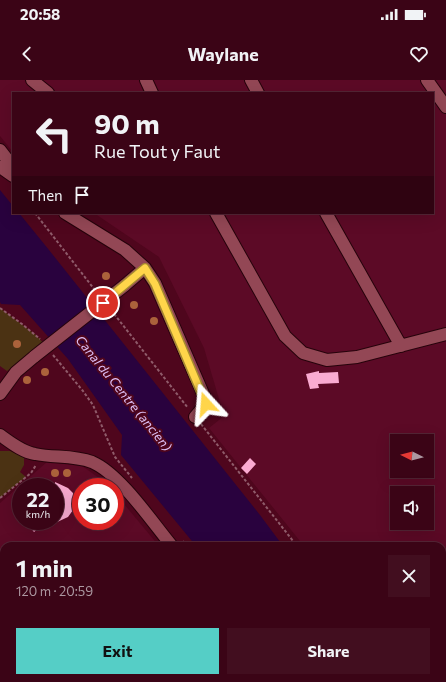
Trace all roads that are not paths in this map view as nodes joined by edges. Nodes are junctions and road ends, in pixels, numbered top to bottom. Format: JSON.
{"nodes":[{"id":1,"x":32,"y":80,"type":"edge"},
{"id":2,"x":146,"y":80,"type":"edge"},
{"id":3,"x":251,"y":80,"type":"edge"},
{"id":4,"x":426,"y":80,"type":"edge"},
{"id":5,"x":47,"y":92,"type":"edge"},
{"id":6,"x":152,"y":92,"type":"edge"},
{"id":7,"x":257,"y":92,"type":"edge"},
{"id":8,"x":446,"y":107,"type":"edge"},
{"id":9,"x":0,"y":150,"type":"edge"},
{"id":10,"x":12,"y":166,"type":"edge"},
{"id":11,"x":0,"y":167,"type":"edge"},
{"id":12,"x":12,"y":175,"type":"edge"},
{"id":13,"x":66,"y":214,"type":"edge"},
{"id":14,"x":217,"y":214,"type":"edge"},
{"id":15,"x":327,"y":214,"type":"edge"},
{"id":16,"x":145,"y":268,"type":"junction"},
{"id":17,"x":446,"y":334,"type":"edge"},
{"id":18,"x":400,"y":346,"type":"junction"},
{"id":19,"x":0,"y":394,"type":"edge"},
{"id":20,"x":195,"y":417,"type":"road end"},
{"id":21,"x":0,"y":435,"type":"edge"},
{"id":22,"x":176,"y":542,"type":"edge"}],
"edges":[{"from":1,"to":5,"type":"street"},
{"from":2,"to":6,"type":"street"},
{"from":3,"to":7,"type":"street"},
{"from":4,"to":8,"type":"street"},
{"from":9,"to":10,"type":"street"},
{"from":11,"to":12,"type":"street"},
{"from":13,"to":16,"type":"street"},
{"from":14,"to":18,"type":"street"},
{"from":15,"to":18,"type":"street"},
{"from":16,"to":19,"type":"street","bridge":true},
{"from":16,"to":20,"type":"street"},
{"from":17,"to":18,"type":"street"},
{"from":21,"to":22,"type":"street"}]}
